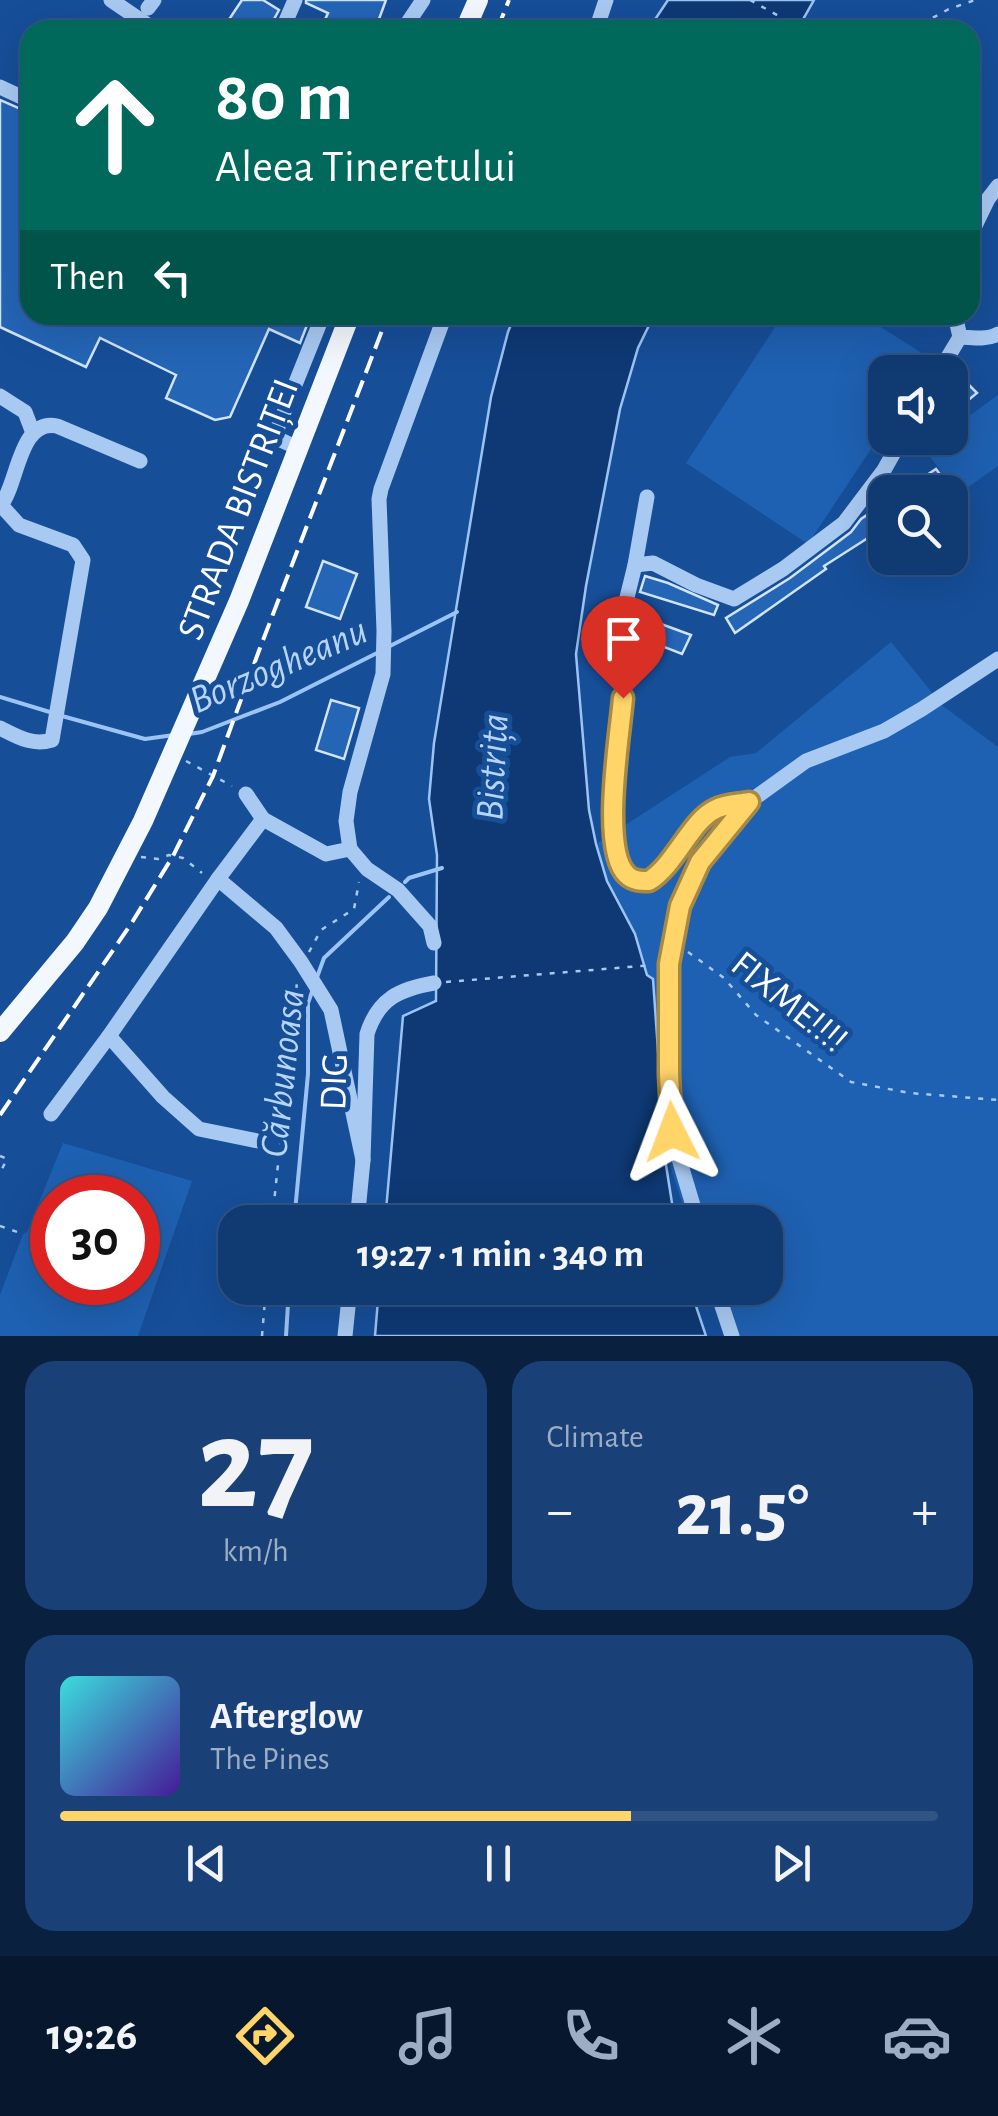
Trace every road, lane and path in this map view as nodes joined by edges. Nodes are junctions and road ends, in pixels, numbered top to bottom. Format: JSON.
{"nodes":[{"id":1,"x":111,"y":0,"type":"edge"},
{"id":2,"x":750,"y":0,"type":"edge"},
{"id":3,"x":975,"y":0,"type":"edge"},
{"id":4,"x":140,"y":20,"type":"edge"},
{"id":5,"x":786,"y":20,"type":"edge"},
{"id":6,"x":930,"y":20,"type":"edge"},
{"id":7,"x":998,"y":186,"type":"edge"},
{"id":8,"x":980,"y":215,"type":"edge"},
{"id":9,"x":319,"y":325,"type":"edge"},
{"id":10,"x":346,"y":325,"type":"edge"},
{"id":11,"x":441,"y":325,"type":"edge"},
{"id":12,"x":957,"y":325,"type":"edge"},
{"id":13,"x":998,"y":334,"type":"edge"},
{"id":14,"x":960,"y":337,"type":"junction"},
{"id":15,"x":949,"y":355,"type":"edge"},
{"id":16,"x":0,"y":396,"type":"edge"},
{"id":17,"x":33,"y":433,"type":"junction"},
{"id":18,"x":298,"y":448,"type":"junction"},
{"id":19,"x":892,"y":455,"type":"edge"},
{"id":20,"x":140,"y":461,"type":"dead end"},
{"id":21,"x":648,"y":497,"type":"dead end"},
{"id":22,"x":0,"y":505,"type":"edge"},
{"id":23,"x":636,"y":565,"type":"junction"},
{"id":24,"x":998,"y":659,"type":"edge"},
{"id":25,"x":0,"y":728,"type":"edge"},
{"id":26,"x":174,"y":754,"type":"junction"},
{"id":27,"x":246,"y":794,"type":"joint"},
{"id":28,"x":749,"y":802,"type":"junction"},
{"id":29,"x":263,"y":820,"type":"junction"},
{"id":30,"x":350,"y":849,"type":"junction"},
{"id":31,"x":126,"y":856,"type":"junction"},
{"id":32,"x":364,"y":866,"type":"junction"},
{"id":33,"x":218,"y":878,"type":"junction"},
{"id":34,"x":674,"y":942,"type":"junction"},
{"id":35,"x":434,"y":943,"type":"dead end"},
{"id":36,"x":301,"y":962,"type":"junction"},
{"id":37,"x":669,"y":964,"type":"junction"},
{"id":38,"x":434,"y":983,"type":"joint"},
{"id":39,"x":0,"y":1032,"type":"edge"},
{"id":40,"x":109,"y":1036,"type":"junction"},
{"id":41,"x":998,"y":1100,"type":"edge"},
{"id":42,"x":51,"y":1114,"type":"dead end"},
{"id":43,"x":258,"y":1140,"type":"dead end"},
{"id":44,"x":0,"y":1156,"type":"edge"},
{"id":45,"x":363,"y":1160,"type":"junction"},
{"id":46,"x":0,"y":1173,"type":"edge"},
{"id":47,"x":274,"y":1205,"type":"edge"},
{"id":48,"x":358,"y":1205,"type":"edge"},
{"id":49,"x":693,"y":1205,"type":"edge"},
{"id":50,"x":0,"y":1226,"type":"edge"},
{"id":51,"x":23,"y":1234,"type":"dead end"},
{"id":52,"x":265,"y":1305,"type":"edge"},
{"id":53,"x":348,"y":1305,"type":"edge"},
{"id":54,"x":722,"y":1305,"type":"edge"},
{"id":55,"x":262,"y":1336,"type":"edge"},
{"id":56,"x":345,"y":1336,"type":"edge"},
{"id":57,"x":732,"y":1336,"type":"edge"}],
"edges":[{"from":1,"to":4,"type":"street"},
{"from":2,"to":5,"type":"path"},
{"from":3,"to":6,"type":"path"},
{"from":7,"to":8,"type":"street"},
{"from":9,"to":18,"type":"street"},
{"from":10,"to":18,"type":"main road","name":"STRADA BISTRIȚEI"},
{"from":11,"to":30,"type":"street"},
{"from":12,"to":14,"type":"street"},
{"from":13,"to":14,"type":"street"},
{"from":14,"to":15,"type":"street"},
{"from":16,"to":17,"type":"street"},
{"from":17,"to":20,"type":"street"},
{"from":17,"to":22,"type":"street"},
{"from":18,"to":26,"type":"main road","name":"STRADA BISTRIȚEI"},
{"from":19,"to":23,"type":"street"},
{"from":21,"to":23,"type":"street"},
{"from":22,"to":25,"type":"street"},
{"from":23,"to":28,"type":"street"},
{"from":24,"to":28,"type":"street"},
{"from":26,"to":27,"type":"path"},
{"from":26,"to":31,"type":"main road","name":"STRADA BISTRIȚEI"},
{"from":27,"to":29,"type":"street"},
{"from":28,"to":34,"type":"street"},
{"from":29,"to":30,"type":"street"},
{"from":29,"to":33,"type":"street"},
{"from":30,"to":32,"type":"street"},
{"from":31,"to":33,"type":"path"},
{"from":31,"to":39,"type":"main road","name":"STRADA BISTRIȚEI"},
{"from":32,"to":35,"type":"street"},
{"from":32,"to":36,"type":"path"},
{"from":33,"to":36,"type":"street"},
{"from":33,"to":40,"type":"street"},
{"from":34,"to":37,"type":"street"},
{"from":34,"to":41,"type":"path","name":"FIXME!!!!"},
{"from":36,"to":45,"type":"street"},
{"from":36,"to":47,"type":"path"},
{"from":37,"to":38,"type":"path"},
{"from":37,"to":49,"type":"street"},
{"from":38,"to":45,"type":"street","name":"DIG"},
{"from":40,"to":42,"type":"street"},
{"from":40,"to":43,"type":"street"},
{"from":44,"to":46,"type":"path"},
{"from":45,"to":48,"type":"street","name":"DIG"},
{"from":50,"to":51,"type":"path"},
{"from":52,"to":55,"type":"path"},
{"from":53,"to":56,"type":"street"},
{"from":54,"to":57,"type":"street"}]}
